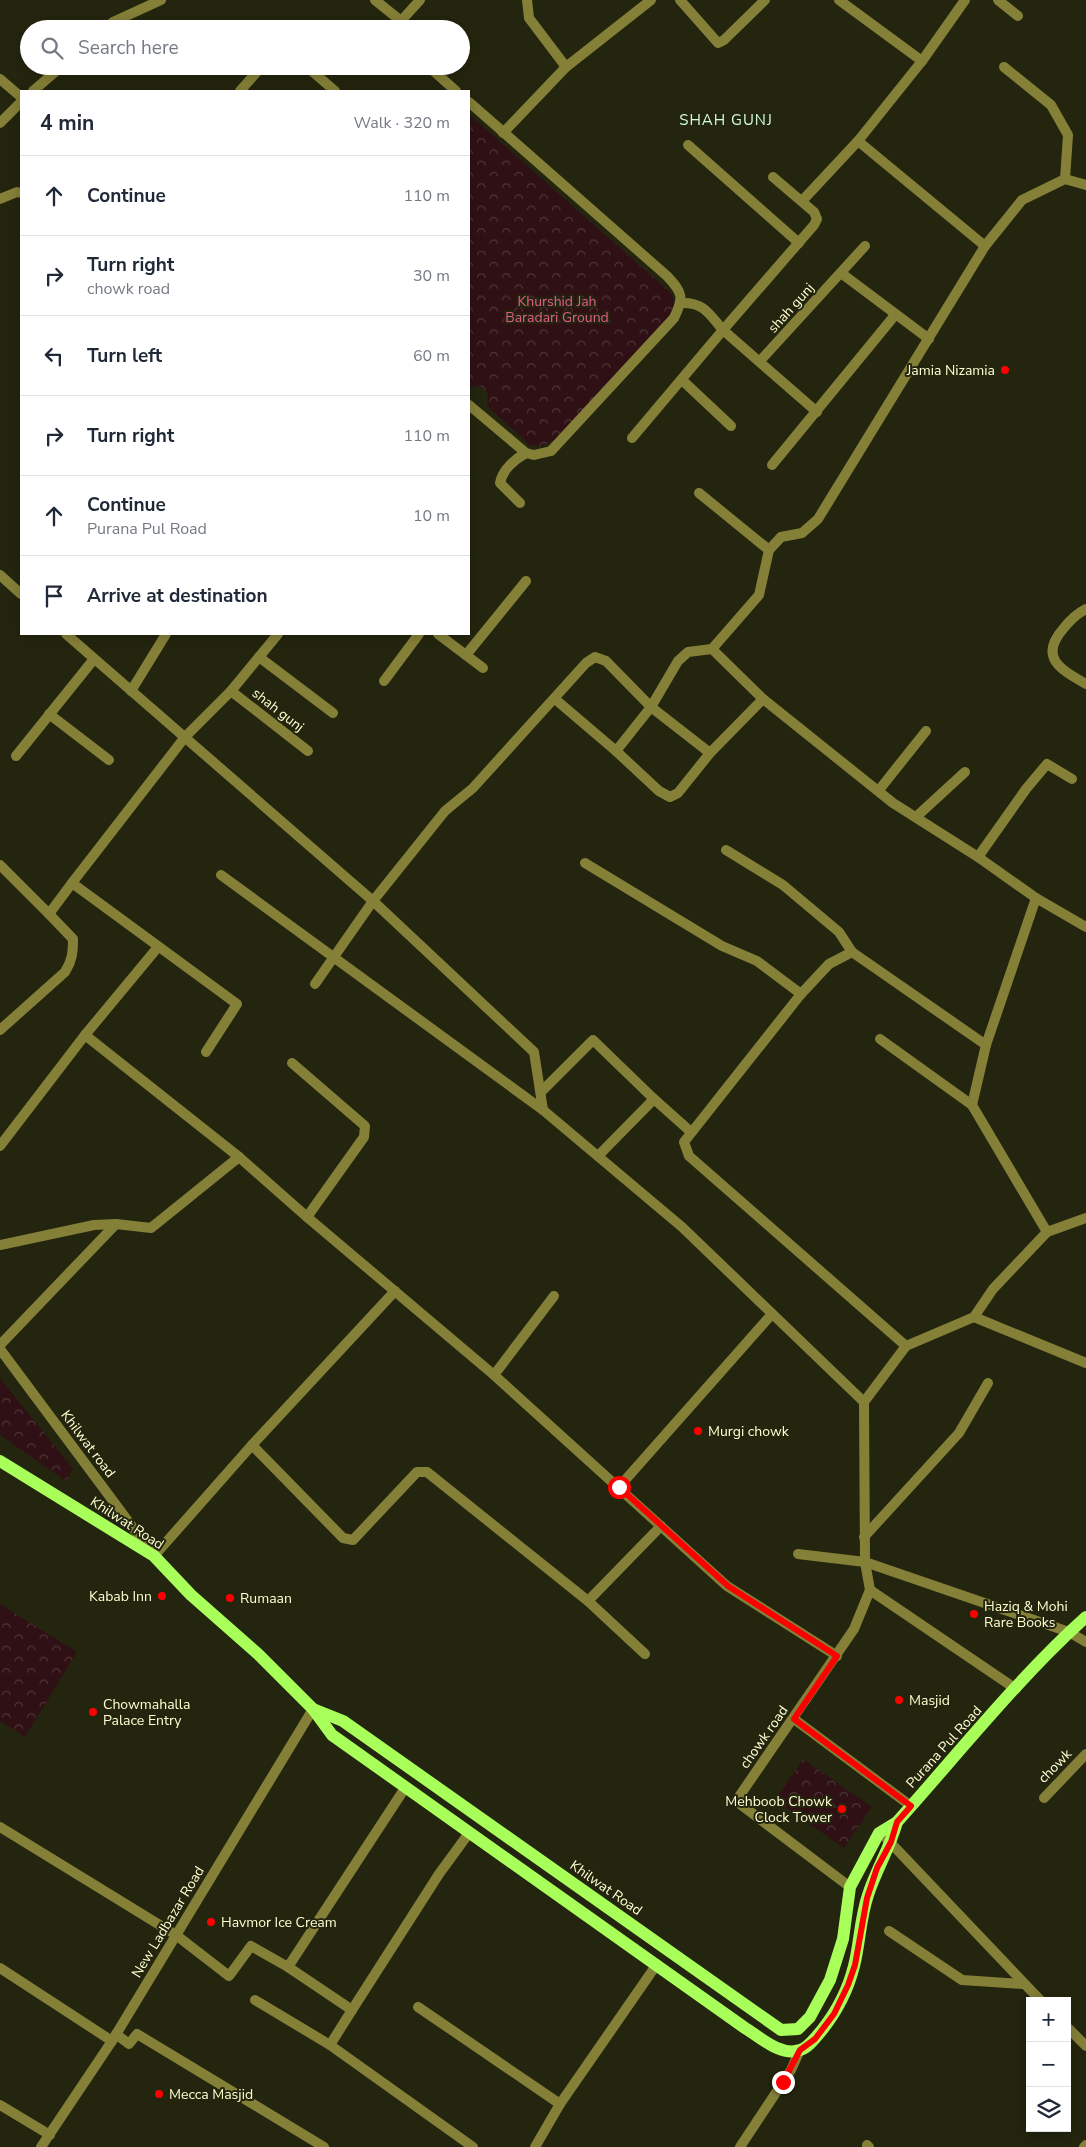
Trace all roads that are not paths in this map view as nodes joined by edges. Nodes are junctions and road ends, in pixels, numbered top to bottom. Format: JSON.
{"nodes":[{"id":1,"x":161,"y":0,"type":"edge"},
{"id":2,"x":375,"y":0,"type":"edge"},
{"id":3,"x":420,"y":0,"type":"edge"},
{"id":4,"x":527,"y":0,"type":"edge"},
{"id":5,"x":651,"y":0,"type":"edge"},
{"id":6,"x":680,"y":0,"type":"edge"},
{"id":7,"x":765,"y":0,"type":"edge"},
{"id":8,"x":839,"y":0,"type":"edge"},
{"id":9,"x":965,"y":0,"type":"edge"},
{"id":10,"x":998,"y":0,"type":"edge"},
{"id":11,"x":1018,"y":16,"type":"dead end"},
{"id":12,"x":117,"y":20,"type":"edge"},
{"id":13,"x":397,"y":20,"type":"edge"},
{"id":14,"x":406,"y":20,"type":"edge"},
{"id":15,"x":922,"y":60,"type":"junction"},
{"id":16,"x":566,"y":66,"type":"junction"},
{"id":17,"x":1004,"y":67,"type":"dead end"},
{"id":18,"x":52,"y":75,"type":"edge"},
{"id":19,"x":254,"y":75,"type":"edge"},
{"id":20,"x":316,"y":75,"type":"edge"},
{"id":21,"x":438,"y":75,"type":"edge"},
{"id":22,"x":0,"y":79,"type":"edge"},
{"id":23,"x":34,"y":90,"type":"edge"},
{"id":24,"x":241,"y":90,"type":"edge"},
{"id":25,"x":334,"y":90,"type":"edge"},
{"id":26,"x":455,"y":90,"type":"edge"},
{"id":27,"x":20,"y":96,"type":"edge"},
{"id":28,"x":20,"y":103,"type":"edge"},
{"id":29,"x":470,"y":103,"type":"edge"},
{"id":30,"x":0,"y":123,"type":"edge"},
{"id":31,"x":503,"y":133,"type":"junction"},
{"id":32,"x":858,"y":141,"type":"junction"},
{"id":33,"x":688,"y":145,"type":"dead end"},
{"id":34,"x":773,"y":177,"type":"dead end"},
{"id":35,"x":1065,"y":179,"type":"junction"},
{"id":36,"x":1086,"y":185,"type":"edge"},
{"id":37,"x":20,"y":193,"type":"edge"},
{"id":38,"x":0,"y":199,"type":"edge"},
{"id":39,"x":802,"y":201,"type":"junction"},
{"id":40,"x":799,"y":243,"type":"junction"},
{"id":41,"x":865,"y":246,"type":"dead end"},
{"id":42,"x":985,"y":246,"type":"junction"},
{"id":43,"x":841,"y":274,"type":"junction"},
{"id":44,"x":681,"y":303,"type":"junction"},
{"id":45,"x":895,"y":315,"type":"junction"},
{"id":46,"x":723,"y":330,"type":"junction"},
{"id":47,"x":929,"y":339,"type":"junction"},
{"id":48,"x":760,"y":361,"type":"junction"},
{"id":49,"x":682,"y":380,"type":"junction"},
{"id":50,"x":470,"y":408,"type":"edge"},
{"id":51,"x":817,"y":412,"type":"junction"},
{"id":52,"x":732,"y":426,"type":"dead end"},
{"id":53,"x":632,"y":438,"type":"dead end"},
{"id":54,"x":526,"y":453,"type":"junction"},
{"id":55,"x":772,"y":465,"type":"dead end"},
{"id":56,"x":699,"y":493,"type":"dead end"},
{"id":57,"x":520,"y":503,"type":"dead end"},
{"id":58,"x":769,"y":550,"type":"junction"},
{"id":59,"x":2,"y":581,"type":"edge"},
{"id":60,"x":526,"y":581,"type":"dead end"},
{"id":61,"x":20,"y":593,"type":"edge"},
{"id":62,"x":1086,"y":609,"type":"edge"},
{"id":63,"x":67,"y":635,"type":"edge"},
{"id":64,"x":165,"y":635,"type":"edge"},
{"id":65,"x":277,"y":635,"type":"edge"},
{"id":66,"x":418,"y":635,"type":"edge"},
{"id":67,"x":439,"y":635,"type":"edge"},
{"id":68,"x":712,"y":649,"type":"junction"},
{"id":69,"x":466,"y":655,"type":"junction"},
{"id":70,"x":259,"y":657,"type":"junction"},
{"id":71,"x":94,"y":659,"type":"junction"},
{"id":72,"x":483,"y":668,"type":"dead end"},
{"id":73,"x":384,"y":680,"type":"dead end"},
{"id":74,"x":1086,"y":684,"type":"edge"},
{"id":75,"x":131,"y":691,"type":"junction"},
{"id":76,"x":232,"y":691,"type":"junction"},
{"id":77,"x":555,"y":699,"type":"junction"},
{"id":78,"x":763,"y":699,"type":"junction"},
{"id":79,"x":651,"y":707,"type":"junction"},
{"id":80,"x":333,"y":713,"type":"dead end"},
{"id":81,"x":49,"y":714,"type":"junction"},
{"id":82,"x":926,"y":730,"type":"dead end"},
{"id":83,"x":185,"y":737,"type":"junction"},
{"id":84,"x":308,"y":751,"type":"dead end"},
{"id":85,"x":616,"y":751,"type":"junction"},
{"id":86,"x":710,"y":753,"type":"junction"},
{"id":87,"x":16,"y":756,"type":"dead end"},
{"id":88,"x":109,"y":760,"type":"dead end"},
{"id":89,"x":965,"y":772,"type":"dead end"},
{"id":90,"x":1072,"y":779,"type":"dead end"},
{"id":91,"x":879,"y":790,"type":"junction"},
{"id":92,"x":916,"y":817,"type":"junction"},
{"id":93,"x":726,"y":850,"type":"dead end"},
{"id":94,"x":978,"y":857,"type":"junction"},
{"id":95,"x":585,"y":864,"type":"dead end"},
{"id":96,"x":0,"y":865,"type":"edge"},
{"id":97,"x":221,"y":876,"type":"dead end"},
{"id":98,"x":72,"y":883,"type":"junction"},
{"id":99,"x":1036,"y":898,"type":"junction"},
{"id":100,"x":373,"y":901,"type":"junction"},
{"id":101,"x":49,"y":914,"type":"junction"},
{"id":102,"x":1086,"y":927,"type":"edge"},
{"id":103,"x":158,"y":947,"type":"junction"},
{"id":104,"x":852,"y":952,"type":"junction"},
{"id":105,"x":334,"y":956,"type":"junction"},
{"id":106,"x":315,"y":984,"type":"dead end"},
{"id":107,"x":801,"y":994,"type":"junction"},
{"id":108,"x":0,"y":1030,"type":"edge"},
{"id":109,"x":85,"y":1035,"type":"junction"},
{"id":110,"x":880,"y":1039,"type":"dead end"},
{"id":111,"x":986,"y":1045,"type":"junction"},
{"id":112,"x":206,"y":1052,"type":"dead end"},
{"id":113,"x":292,"y":1063,"type":"dead end"},
{"id":114,"x":541,"y":1092,"type":"junction"},
{"id":115,"x":654,"y":1099,"type":"junction"},
{"id":116,"x":972,"y":1105,"type":"junction"},
{"id":117,"x":543,"y":1110,"type":"junction"},
{"id":118,"x":691,"y":1132,"type":"junction"},
{"id":119,"x":0,"y":1146,"type":"edge"},
{"id":120,"x":599,"y":1155,"type":"junction"},
{"id":121,"x":239,"y":1157,"type":"junction"},
{"id":122,"x":307,"y":1217,"type":"junction"},
{"id":123,"x":1086,"y":1218,"type":"edge"},
{"id":124,"x":116,"y":1224,"type":"junction"},
{"id":125,"x":1047,"y":1232,"type":"junction"},
{"id":126,"x":0,"y":1245,"type":"edge"},
{"id":127,"x":395,"y":1291,"type":"junction"},
{"id":128,"x":554,"y":1296,"type":"dead end"},
{"id":129,"x":772,"y":1314,"type":"junction"},
{"id":130,"x":974,"y":1317,"type":"junction"},
{"id":131,"x":0,"y":1345,"type":"edge"},
{"id":132,"x":906,"y":1346,"type":"junction"},
{"id":133,"x":0,"y":1349,"type":"edge"},
{"id":134,"x":1086,"y":1363,"type":"edge"},
{"id":135,"x":494,"y":1375,"type":"junction"},
{"id":136,"x":988,"y":1383,"type":"dead end"},
{"id":137,"x":864,"y":1402,"type":"junction"},
{"id":138,"x":252,"y":1445,"type":"junction"},
{"id":139,"x":0,"y":1461,"type":"edge"},
{"id":140,"x":619,"y":1487,"type":"junction"},
{"id":141,"x":661,"y":1526,"type":"junction"},
{"id":142,"x":864,"y":1537,"type":"junction"},
{"id":143,"x":798,"y":1554,"type":"dead end"},
{"id":144,"x":154,"y":1556,"type":"junction"},
{"id":145,"x":865,"y":1562,"type":"junction"},
{"id":146,"x":870,"y":1590,"type":"junction"},
{"id":147,"x":588,"y":1601,"type":"junction"},
{"id":148,"x":1086,"y":1617,"type":"edge"},
{"id":149,"x":1069,"y":1632,"type":"junction"},
{"id":150,"x":1086,"y":1642,"type":"edge"},
{"id":151,"x":645,"y":1654,"type":"dead end"},
{"id":152,"x":837,"y":1656,"type":"junction"},
{"id":153,"x":1016,"y":1689,"type":"junction"},
{"id":154,"x":313,"y":1709,"type":"junction"},
{"id":155,"x":794,"y":1719,"type":"junction"},
{"id":156,"x":1086,"y":1754,"type":"edge"},
{"id":157,"x":405,"y":1788,"type":"junction"},
{"id":158,"x":1044,"y":1798,"type":"dead end"},
{"id":159,"x":911,"y":1806,"type":"junction"},
{"id":160,"x":897,"y":1822,"type":"junction"},
{"id":161,"x":0,"y":1827,"type":"edge"},
{"id":162,"x":468,"y":1833,"type":"junction"},
{"id":163,"x":879,"y":1833,"type":"junction"},
{"id":164,"x":891,"y":1842,"type":"junction"},
{"id":165,"x":850,"y":1887,"type":"junction"},
{"id":166,"x":889,"y":1931,"type":"dead end"},
{"id":167,"x":176,"y":1935,"type":"junction"},
{"id":168,"x":657,"y":1964,"type":"junction"},
{"id":169,"x":288,"y":1967,"type":"junction"},
{"id":170,"x":0,"y":1968,"type":"edge"},
{"id":171,"x":1023,"y":1984,"type":"junction"},
{"id":172,"x":1036,"y":1997,"type":"edge"},
{"id":173,"x":255,"y":2000,"type":"dead end"},
{"id":174,"x":418,"y":2007,"type":"dead end"},
{"id":175,"x":352,"y":2010,"type":"junction"},
{"id":176,"x":1071,"y":2031,"type":"edge"},
{"id":177,"x":114,"y":2037,"type":"junction"},
{"id":178,"x":330,"y":2045,"type":"junction"},
{"id":179,"x":1086,"y":2046,"type":"edge"},
{"id":180,"x":800,"y":2050,"type":"junction"},
{"id":181,"x":560,"y":2104,"type":"junction"},
{"id":182,"x":0,"y":2105,"type":"edge"},
{"id":183,"x":50,"y":2135,"type":"junction"},
{"id":184,"x":41,"y":2147,"type":"edge"},
{"id":185,"x":324,"y":2147,"type":"edge"},
{"id":186,"x":473,"y":2147,"type":"edge"},
{"id":187,"x":535,"y":2147,"type":"edge"},
{"id":188,"x":740,"y":2147,"type":"edge"}],
"edges":[{"from":1,"to":12,"type":"street"},
{"from":2,"to":13,"type":"street"},
{"from":3,"to":14,"type":"street"},
{"from":4,"to":16,"type":"street"},
{"from":5,"to":16,"type":"street"},
{"from":6,"to":7,"type":"street"},
{"from":8,"to":15,"type":"street"},
{"from":9,"to":15,"type":"street"},
{"from":10,"to":11,"type":"street"},
{"from":15,"to":32,"type":"street"},
{"from":16,"to":31,"type":"street"},
{"from":17,"to":35,"type":"street"},
{"from":18,"to":23,"type":"street"},
{"from":19,"to":24,"type":"street"},
{"from":20,"to":25,"type":"street"},
{"from":21,"to":26,"type":"street"},
{"from":22,"to":27,"type":"street"},
{"from":28,"to":30,"type":"street"},
{"from":29,"to":31,"type":"street"},
{"from":31,"to":44,"type":"street"},
{"from":32,"to":39,"type":"street"},
{"from":32,"to":42,"type":"street"},
{"from":33,"to":40,"type":"street"},
{"from":34,"to":39,"type":"street"},
{"from":35,"to":36,"type":"street"},
{"from":35,"to":42,"type":"street"},
{"from":37,"to":38,"type":"street"},
{"from":39,"to":40,"type":"street"},
{"from":40,"to":46,"type":"street"},
{"from":41,"to":43,"type":"street","name":"shah gunj"},
{"from":42,"to":47,"type":"street"},
{"from":43,"to":45,"type":"street"},
{"from":43,"to":48,"type":"street","name":"shah gunj"},
{"from":44,"to":46,"type":"street"},
{"from":44,"to":54,"type":"street"},
{"from":45,"to":47,"type":"street"},
{"from":45,"to":51,"type":"street"},
{"from":46,"to":48,"type":"street"},
{"from":46,"to":49,"type":"street"},
{"from":47,"to":58,"type":"street"},
{"from":48,"to":51,"type":"street"},
{"from":49,"to":52,"type":"street"},
{"from":49,"to":53,"type":"street"},
{"from":50,"to":54,"type":"street"},
{"from":51,"to":55,"type":"street"},
{"from":54,"to":57,"type":"street"},
{"from":56,"to":58,"type":"street"},
{"from":58,"to":68,"type":"street"},
{"from":59,"to":61,"type":"street"},
{"from":60,"to":69,"type":"street"},
{"from":62,"to":74,"type":"street"},
{"from":63,"to":71,"type":"street"},
{"from":64,"to":75,"type":"street"},
{"from":65,"to":70,"type":"street"},
{"from":66,"to":73,"type":"street"},
{"from":67,"to":69,"type":"street"},
{"from":68,"to":78,"type":"street"},
{"from":68,"to":79,"type":"street"},
{"from":69,"to":72,"type":"street"},
{"from":70,"to":76,"type":"street"},
{"from":70,"to":80,"type":"street"},
{"from":71,"to":75,"type":"street"},
{"from":71,"to":81,"type":"street"},
{"from":75,"to":83,"type":"street"},
{"from":76,"to":83,"type":"street"},
{"from":76,"to":84,"type":"street","name":"shah gunj"},
{"from":77,"to":79,"type":"street"},
{"from":77,"to":85,"type":"street"},
{"from":77,"to":100,"type":"street"},
{"from":78,"to":86,"type":"street"},
{"from":78,"to":91,"type":"street"},
{"from":79,"to":85,"type":"street"},
{"from":79,"to":86,"type":"street"},
{"from":81,"to":87,"type":"street"},
{"from":81,"to":88,"type":"street"},
{"from":82,"to":91,"type":"street"},
{"from":83,"to":98,"type":"street"},
{"from":83,"to":100,"type":"street"},
{"from":85,"to":86,"type":"street"},
{"from":89,"to":92,"type":"street"},
{"from":90,"to":94,"type":"street"},
{"from":91,"to":92,"type":"street"},
{"from":92,"to":94,"type":"street"},
{"from":93,"to":104,"type":"street"},
{"from":94,"to":99,"type":"street"},
{"from":95,"to":107,"type":"street"},
{"from":96,"to":101,"type":"street"},
{"from":97,"to":105,"type":"street"},
{"from":98,"to":101,"type":"street"},
{"from":98,"to":103,"type":"street"},
{"from":99,"to":102,"type":"street"},
{"from":99,"to":111,"type":"street"},
{"from":100,"to":105,"type":"street"},
{"from":100,"to":114,"type":"street"},
{"from":101,"to":108,"type":"street"},
{"from":103,"to":109,"type":"street"},
{"from":103,"to":112,"type":"street"},
{"from":104,"to":107,"type":"street"},
{"from":104,"to":111,"type":"street"},
{"from":105,"to":106,"type":"street"},
{"from":105,"to":117,"type":"street"},
{"from":107,"to":118,"type":"street"},
{"from":109,"to":119,"type":"street"},
{"from":109,"to":121,"type":"street"},
{"from":110,"to":116,"type":"street"},
{"from":111,"to":116,"type":"street"},
{"from":113,"to":122,"type":"street"},
{"from":114,"to":115,"type":"street"},
{"from":114,"to":117,"type":"street"},
{"from":115,"to":118,"type":"street"},
{"from":115,"to":120,"type":"street"},
{"from":116,"to":125,"type":"street"},
{"from":117,"to":120,"type":"street"},
{"from":118,"to":132,"type":"street"},
{"from":120,"to":129,"type":"street"},
{"from":121,"to":122,"type":"street"},
{"from":121,"to":124,"type":"street"},
{"from":122,"to":127,"type":"street"},
{"from":123,"to":125,"type":"street"},
{"from":124,"to":126,"type":"street"},
{"from":124,"to":131,"type":"street"},
{"from":125,"to":130,"type":"street"},
{"from":127,"to":135,"type":"street"},
{"from":127,"to":138,"type":"street"},
{"from":128,"to":135,"type":"street"},
{"from":129,"to":137,"type":"street"},
{"from":129,"to":140,"type":"street"},
{"from":130,"to":132,"type":"street"},
{"from":130,"to":134,"type":"street"},
{"from":132,"to":137,"type":"street"},
{"from":133,"to":144,"type":"street","name":"Khilwat road"},
{"from":135,"to":140,"type":"street"},
{"from":136,"to":142,"type":"street"},
{"from":137,"to":142,"type":"street"},
{"from":138,"to":144,"type":"street"},
{"from":138,"to":147,"type":"street"},
{"from":139,"to":144,"type":"main road","name":"Khilwat Road"},
{"from":140,"to":141,"type":"street"},
{"from":141,"to":147,"type":"street"},
{"from":141,"to":152,"type":"street"},
{"from":142,"to":145,"type":"street"},
{"from":143,"to":145,"type":"street"},
{"from":144,"to":154,"type":"main road","name":"Khilwat Road"},
{"from":145,"to":146,"type":"street"},
{"from":145,"to":149,"type":"street"},
{"from":146,"to":152,"type":"street","name":"chowk road"},
{"from":146,"to":153,"type":"street"},
{"from":147,"to":151,"type":"street"},
{"from":148,"to":149,"type":"main road","name":"Purana Pul Road"},
{"from":149,"to":150,"type":"street"},
{"from":149,"to":153,"type":"main road","name":"Purana Pul Road"},
{"from":152,"to":155,"type":"street","name":"chowk road"},
{"from":153,"to":159,"type":"main road","name":"Purana Pul Road"},
{"from":154,"to":157,"type":"main road","name":"Khilwat Road"},
{"from":154,"to":165,"type":"main road","name":"Khilwat Road"},
{"from":154,"to":167,"type":"street","name":"New Ladbazar Road"},
{"from":155,"to":159,"type":"street"},
{"from":155,"to":165,"type":"street","name":"chowk road"},
{"from":156,"to":158,"type":"street","name":"chowk"},
{"from":157,"to":162,"type":"main road","name":"Khilwat Road"},
{"from":157,"to":169,"type":"street"},
{"from":159,"to":160,"type":"main road","name":"Purana Pul Road"},
{"from":160,"to":163,"type":"main road","name":"Purana Pul Road"},
{"from":160,"to":164,"type":"main road"},
{"from":161,"to":167,"type":"street"},
{"from":162,"to":168,"type":"main road","name":"Khilwat Road"},
{"from":162,"to":175,"type":"street"},
{"from":163,"to":164,"type":"street"},
{"from":163,"to":165,"type":"main road"},
{"from":164,"to":171,"type":"street"},
{"from":164,"to":180,"type":"main road"},
{"from":166,"to":171,"type":"street"},
{"from":167,"to":169,"type":"street"},
{"from":167,"to":177,"type":"street","name":"New Ladbazar Road"},
{"from":168,"to":180,"type":"main road","name":"Khilwat Road"},
{"from":168,"to":181,"type":"street"},
{"from":169,"to":175,"type":"street"},
{"from":170,"to":177,"type":"street"},
{"from":171,"to":172,"type":"street"},
{"from":173,"to":178,"type":"street"},
{"from":174,"to":181,"type":"street"},
{"from":175,"to":178,"type":"street"},
{"from":176,"to":179,"type":"street"},
{"from":177,"to":183,"type":"street","name":"New Ladbazar Road"},
{"from":177,"to":185,"type":"street"},
{"from":178,"to":186,"type":"street"},
{"from":180,"to":188,"type":"street"},
{"from":181,"to":187,"type":"street"},
{"from":182,"to":183,"type":"street"},
{"from":183,"to":184,"type":"street","name":"New Ladbazar Road"}]}
